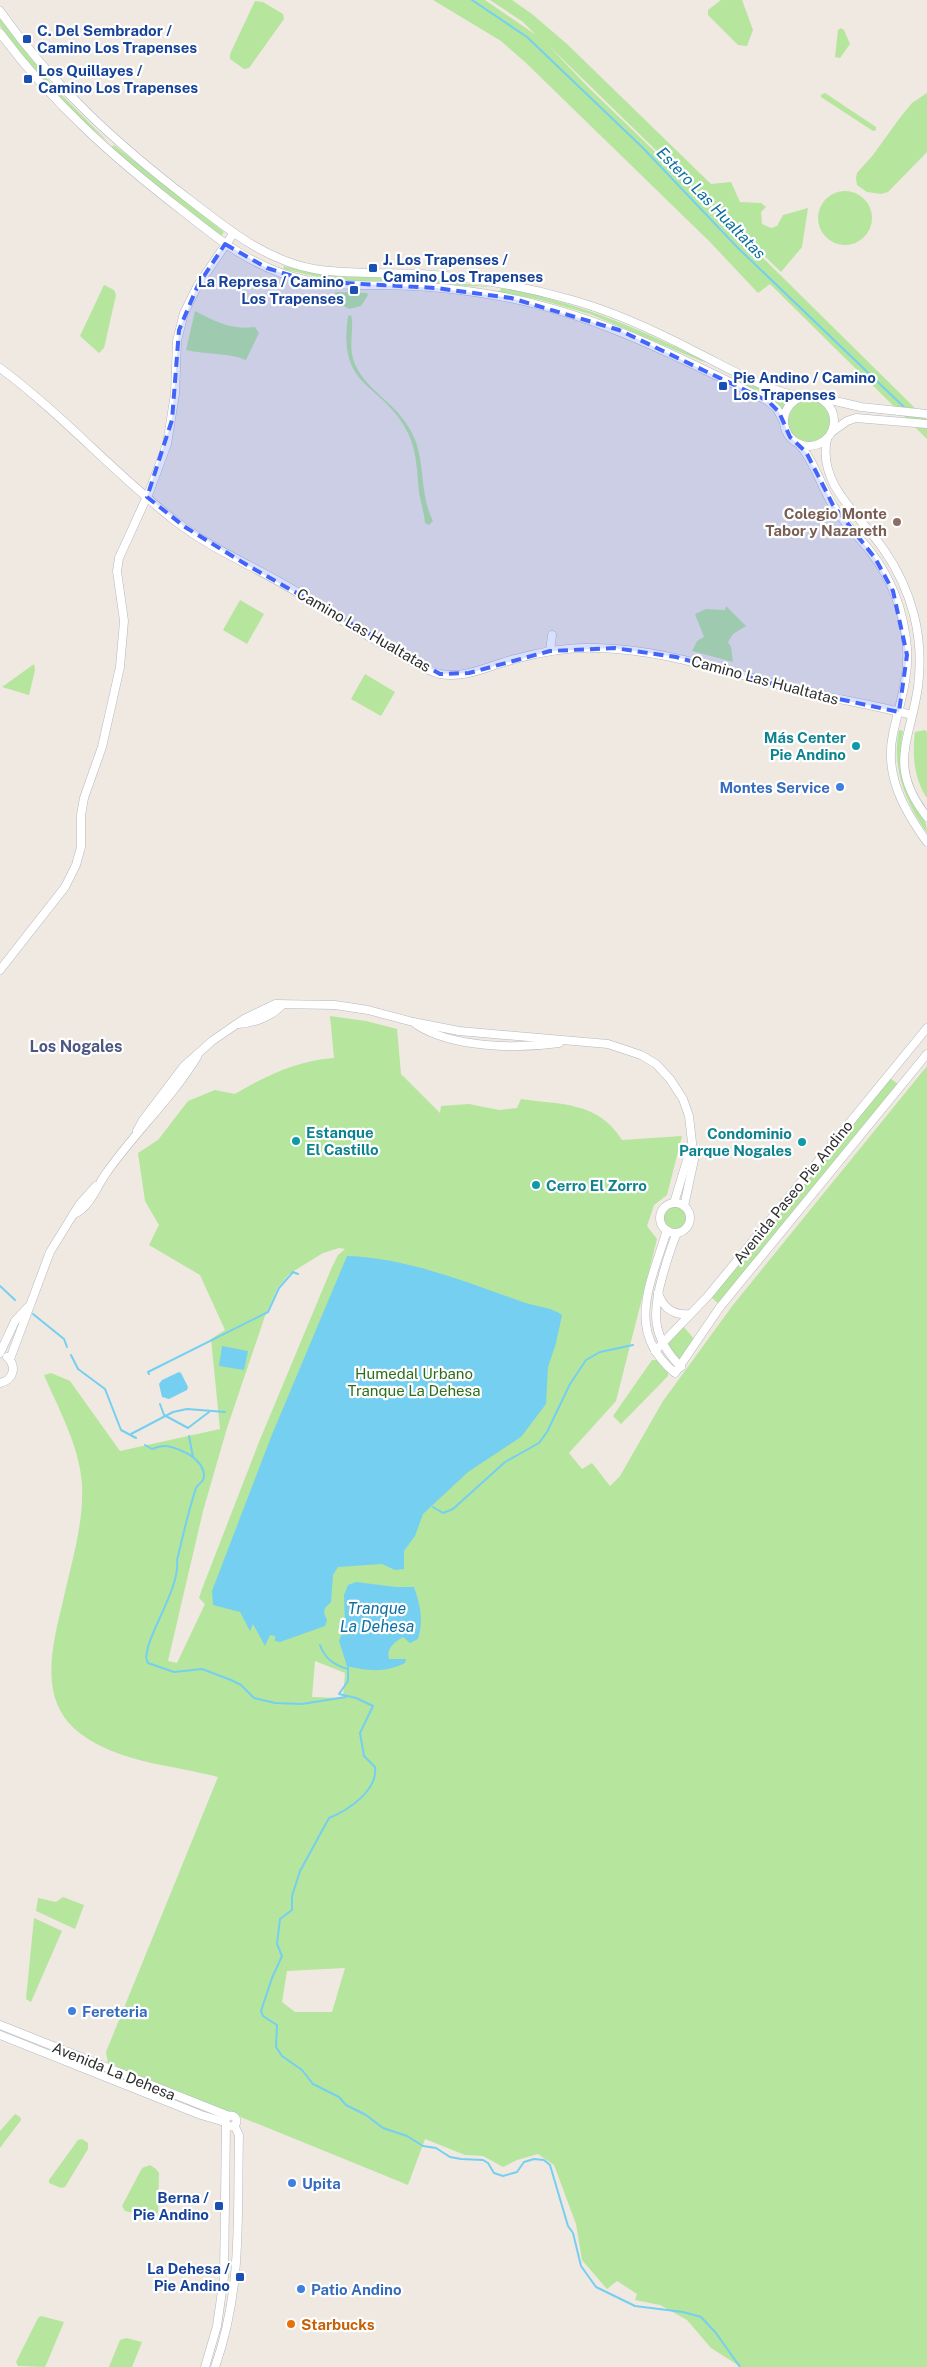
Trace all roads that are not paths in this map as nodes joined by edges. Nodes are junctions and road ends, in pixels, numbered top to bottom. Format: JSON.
{"nodes":[{"id":1,"x":0,"y":11,"type":"edge"},
{"id":2,"x":0,"y":33,"type":"edge"},
{"id":3,"x":114,"y":139,"type":"junction"},
{"id":4,"x":102,"y":146,"type":"junction"},
{"id":5,"x":233,"y":234,"type":"junction"},
{"id":6,"x":226,"y":244,"type":"junction"},
{"id":7,"x":497,"y":282,"type":"junction"},
{"id":8,"x":487,"y":294,"type":"junction"},
{"id":9,"x":716,"y":362,"type":"junction"},
{"id":10,"x":0,"y":368,"type":"edge"},
{"id":11,"x":699,"y":368,"type":"junction"},
{"id":12,"x":802,"y":397,"type":"junction"},
{"id":13,"x":820,"y":398,"type":"junction"},
{"id":14,"x":927,"y":414,"type":"edge"},
{"id":15,"x":784,"y":422,"type":"junction"},
{"id":16,"x":927,"y":424,"type":"edge"},
{"id":17,"x":833,"y":431,"type":"junction"},
{"id":18,"x":827,"y":439,"type":"junction"},
{"id":19,"x":799,"y":444,"type":"junction"},
{"id":20,"x":147,"y":497,"type":"junction"},
{"id":21,"x":552,"y":635,"type":"dead end"},
{"id":22,"x":550,"y":651,"type":"junction"},
{"id":23,"x":899,"y":712,"type":"junction"},
{"id":24,"x":912,"y":715,"type":"junction"},
{"id":25,"x":927,"y":817,"type":"edge"},
{"id":26,"x":927,"y":842,"type":"edge"},
{"id":27,"x":0,"y":970,"type":"edge"},
{"id":28,"x":927,"y":1028,"type":"edge"},
{"id":29,"x":927,"y":1054,"type":"edge"},
{"id":30,"x":692,"y":1145,"type":"junction"},
{"id":31,"x":674,"y":1203,"type":"junction"},
{"id":32,"x":684,"y":1206,"type":"junction"},
{"id":33,"x":667,"y":1230,"type":"junction"},
{"id":34,"x":676,"y":1233,"type":"junction"},
{"id":35,"x":658,"y":1292,"type":"junction"},
{"id":36,"x":28,"y":1307,"type":"junction"},
{"id":37,"x":690,"y":1314,"type":"junction"},
{"id":38,"x":658,"y":1332,"type":"junction"},
{"id":39,"x":647,"y":1336,"type":"junction"},
{"id":40,"x":662,"y":1342,"type":"junction"},
{"id":41,"x":655,"y":1351,"type":"junction"},
{"id":42,"x":0,"y":1354,"type":"edge"},
{"id":43,"x":10,"y":1359,"type":"junction"},
{"id":44,"x":681,"y":1367,"type":"junction"},
{"id":45,"x":0,"y":1383,"type":"edge"},
{"id":46,"x":0,"y":2025,"type":"edge"},
{"id":47,"x":0,"y":2035,"type":"edge"},
{"id":48,"x":229,"y":2122,"type":"junction"},
{"id":49,"x":225,"y":2182,"type":"junction"},
{"id":50,"x":238,"y":2185,"type":"junction"},
{"id":51,"x":206,"y":2367,"type":"edge"},
{"id":52,"x":215,"y":2367,"type":"edge"}],
"edges":[{"from":1,"to":3,"type":"street"},
{"from":2,"to":4,"type":"street"},
{"from":3,"to":4,"type":"street"},
{"from":3,"to":5,"type":"street"},
{"from":4,"to":6,"type":"street"},
{"from":5,"to":6,"type":"street"},
{"from":5,"to":7,"type":"street"},
{"from":6,"to":8,"type":"street"},
{"from":6,"to":20,"type":"street"},
{"from":7,"to":8,"type":"street"},
{"from":7,"to":9,"type":"street"},
{"from":8,"to":11,"type":"street"},
{"from":9,"to":11,"type":"street"},
{"from":9,"to":12,"type":"street"},
{"from":10,"to":20,"type":"street","name":"Camino Las Hualtatas"},
{"from":11,"to":15,"type":"street"},
{"from":12,"to":13,"type":"street"},
{"from":12,"to":15,"type":"street"},
{"from":13,"to":14,"type":"street"},
{"from":13,"to":17,"type":"street"},
{"from":15,"to":19,"type":"street"},
{"from":16,"to":17,"type":"street"},
{"from":17,"to":18,"type":"street"},
{"from":18,"to":19,"type":"street"},
{"from":18,"to":24,"type":"street"},
{"from":19,"to":23,"type":"street"},
{"from":20,"to":22,"type":"street","name":"Camino Las Hualtatas"},
{"from":20,"to":27,"type":"street"},
{"from":21,"to":22,"type":"street"},
{"from":22,"to":23,"type":"street","name":"Camino Las Hualtatas"},
{"from":23,"to":24,"type":"street","name":"Camino Las Hualtatas"},
{"from":23,"to":26,"type":"street"},
{"from":24,"to":25,"type":"street"},
{"from":28,"to":37,"type":"street","name":"Avenida Paseo Pie Andino"},
{"from":29,"to":44,"type":"street","name":"Avenida Paseo Pie Andino"},
{"from":30,"to":31,"type":"street"},
{"from":30,"to":32,"type":"street"},
{"from":30,"to":36,"type":"street"},
{"from":31,"to":32,"type":"street"},
{"from":31,"to":33,"type":"street"},
{"from":32,"to":34,"type":"street"},
{"from":33,"to":34,"type":"street"},
{"from":33,"to":39,"type":"street"},
{"from":34,"to":35,"type":"street"},
{"from":35,"to":37,"type":"street"},
{"from":35,"to":38,"type":"street"},
{"from":36,"to":42,"type":"street"},
{"from":36,"to":43,"type":"street"},
{"from":37,"to":40,"type":"street","name":"Avenida Paseo Pie Andino"},
{"from":38,"to":39,"type":"street"},
{"from":38,"to":40,"type":"street"},
{"from":39,"to":41,"type":"street"},
{"from":40,"to":41,"type":"street","name":"Avenida Paseo Pie Andino"},
{"from":40,"to":44,"type":"street"},
{"from":41,"to":44,"type":"street","name":"Avenida Paseo Pie Andino"},
{"from":42,"to":43,"type":"street"},
{"from":43,"to":45,"type":"street"},
{"from":46,"to":48,"type":"street","name":"Avenida La Dehesa"},
{"from":47,"to":48,"type":"street","name":"Avenida La Dehesa"},
{"from":48,"to":49,"type":"street"},
{"from":48,"to":50,"type":"street"},
{"from":49,"to":50,"type":"street"},
{"from":49,"to":51,"type":"street"},
{"from":50,"to":52,"type":"street"}]}
